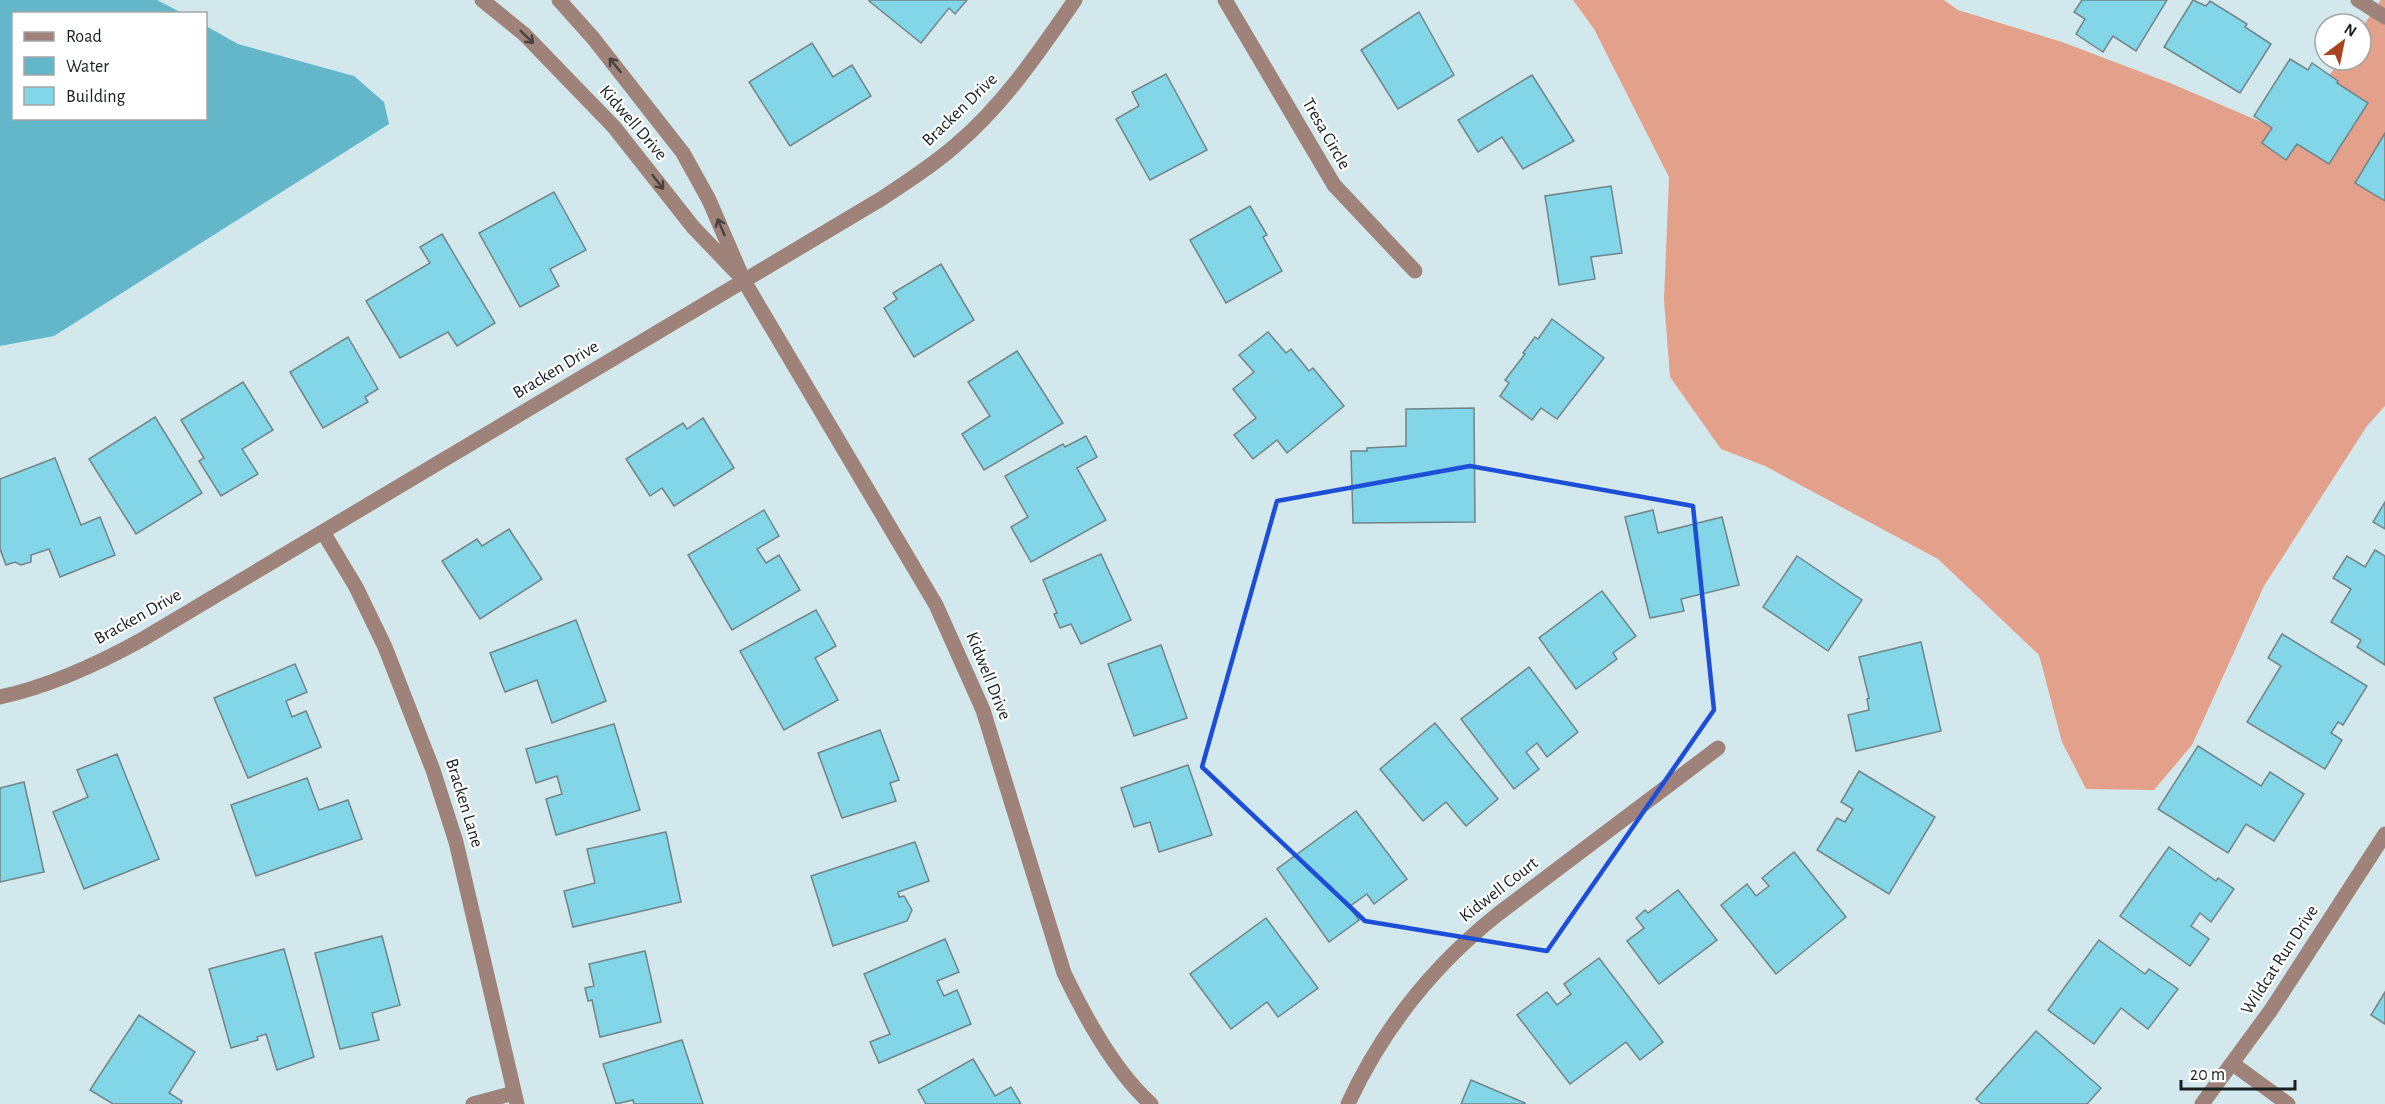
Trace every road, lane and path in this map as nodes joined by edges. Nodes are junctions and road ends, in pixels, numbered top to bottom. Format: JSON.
{"nodes":[{"id":1,"x":482,"y":0,"type":"edge"},
{"id":2,"x":559,"y":0,"type":"edge"},
{"id":3,"x":1075,"y":0,"type":"edge"},
{"id":4,"x":1225,"y":0,"type":"edge"},
{"id":5,"x":2358,"y":0,"type":"edge"},
{"id":6,"x":2385,"y":17,"type":"edge"},
{"id":7,"x":1415,"y":271,"type":"dead end"},
{"id":8,"x":744,"y":281,"type":"junction"},
{"id":9,"x":323,"y":532,"type":"junction"},
{"id":10,"x":0,"y":697,"type":"edge"},
{"id":11,"x":1718,"y":748,"type":"dead end"},
{"id":12,"x":2385,"y":834,"type":"edge"},
{"id":13,"x":2234,"y":1064,"type":"junction"},
{"id":14,"x":515,"y":1099,"type":"edge"},
{"id":15,"x":473,"y":1104,"type":"edge"},
{"id":16,"x":1150,"y":1104,"type":"edge"},
{"id":17,"x":1348,"y":1104,"type":"edge"},
{"id":18,"x":2202,"y":1104,"type":"edge"},
{"id":19,"x":2288,"y":1104,"type":"edge"}],
"edges":[{"from":1,"to":8,"type":"street","name":"Kidwell Drive","one_way":true},
{"from":8,"to":2,"type":"street","name":"Kidwell Drive","one_way":true},
{"from":3,"to":8,"type":"street","name":"Bracken Drive"},
{"from":4,"to":7,"type":"street","name":"Tresa Circle"},
{"from":5,"to":6,"type":"street"},
{"from":8,"to":9,"type":"street","name":"Bracken Drive"},
{"from":8,"to":16,"type":"street","name":"Kidwell Drive"},
{"from":9,"to":10,"type":"street","name":"Bracken Drive"},
{"from":9,"to":14,"type":"street","name":"Bracken Lane"},
{"from":11,"to":17,"type":"street","name":"Kidwell Court"},
{"from":12,"to":13,"type":"street","name":"Wildcat Run Drive"},
{"from":13,"to":18,"type":"street","name":"Wildcat Run Drive"},
{"from":13,"to":19,"type":"street"},
{"from":14,"to":15,"type":"street"}]}
